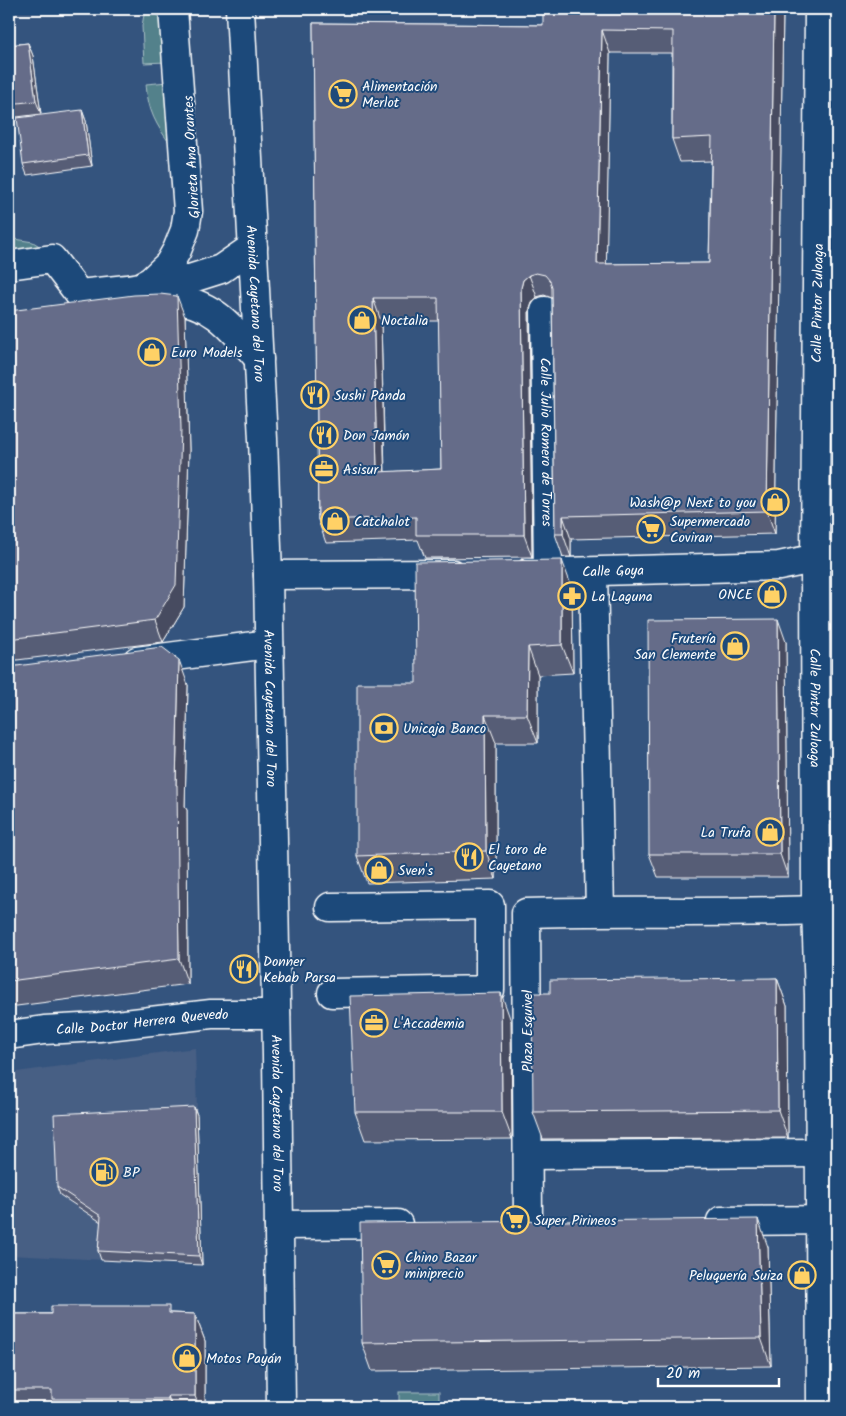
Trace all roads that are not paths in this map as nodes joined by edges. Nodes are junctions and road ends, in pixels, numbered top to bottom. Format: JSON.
{"nodes":[{"id":1,"x":173,"y":9,"type":"edge"},
{"id":2,"x":182,"y":9,"type":"edge"},
{"id":3,"x":240,"y":9,"type":"edge"},
{"id":4,"x":819,"y":9,"type":"edge"},
{"id":5,"x":253,"y":247,"type":"junction"},
{"id":6,"x":9,"y":265,"type":"edge"},
{"id":7,"x":152,"y":294,"type":"junction"},
{"id":8,"x":63,"y":311,"type":"edge"},
{"id":9,"x":545,"y":311,"type":"dead end"},
{"id":10,"x":258,"y":359,"type":"junction"},
{"id":11,"x":826,"y":556,"type":"edge"},
{"id":12,"x":593,"y":572,"type":"junction"},
{"id":13,"x":548,"y":573,"type":"junction"},
{"id":14,"x":268,"y":575,"type":"junction"},
{"id":15,"x":270,"y":644,"type":"junction"},
{"id":16,"x":115,"y":663,"type":"edge"},
{"id":17,"x":330,"y":907,"type":"dead end"},
{"id":18,"x":816,"y":910,"type":"junction"},
{"id":19,"x":600,"y":911,"type":"junction"},
{"id":20,"x":332,"y":993,"type":"dead end"},
{"id":21,"x":828,"y":995,"type":"edge"},
{"id":22,"x":276,"y":1014,"type":"junction"},
{"id":23,"x":9,"y":1035,"type":"edge"},
{"id":24,"x":828,"y":1107,"type":"edge"},
{"id":25,"x":820,"y":1153,"type":"junction"},
{"id":26,"x":528,"y":1155,"type":"junction"},
{"id":27,"x":829,"y":1220,"type":"edge"},
{"id":28,"x":694,"y":1221,"type":"edge"},
{"id":29,"x":499,"y":1222,"type":"edge"},
{"id":30,"x":528,"y":1222,"type":"junction"},
{"id":31,"x":557,"y":1222,"type":"edge"},
{"id":32,"x":422,"y":1224,"type":"edge"},
{"id":33,"x":279,"y":1225,"type":"junction"},
{"id":34,"x":281,"y":1407,"type":"edge"},
{"id":35,"x":821,"y":1407,"type":"edge"}],
"edges":[{"from":1,"to":6,"type":"street","name":"Glorieta Ana Orantes"},
{"from":2,"to":7,"type":"street","name":"Glorieta Ana Orantes"},
{"from":3,"to":5,"type":"street","name":"Avenida Cayetano del Toro"},
{"from":4,"to":11,"type":"street","name":"Calle Pintor Zuloaga"},
{"from":5,"to":7,"type":"street"},
{"from":5,"to":10,"type":"street","name":"Avenida Cayetano del Toro"},
{"from":7,"to":8,"type":"street"},
{"from":7,"to":10,"type":"street"},
{"from":9,"to":13,"type":"street","name":"Calle Julio Romero de Torres"},
{"from":10,"to":14,"type":"street","name":"Avenida Cayetano del Toro"},
{"from":11,"to":12,"type":"street","name":"Calle Goya"},
{"from":11,"to":18,"type":"street","name":"Calle Pintor Zuloaga"},
{"from":12,"to":13,"type":"street","name":"Calle Goya"},
{"from":12,"to":19,"type":"street"},
{"from":13,"to":14,"type":"street","name":"Calle Goya"},
{"from":14,"to":15,"type":"street","name":"Avenida Cayetano del Toro"},
{"from":15,"to":16,"type":"street"},
{"from":15,"to":22,"type":"street","name":"Avenida Cayetano del Toro"},
{"from":17,"to":20,"type":"street"},
{"from":18,"to":19,"type":"street","name":"Plaza Esquivel"},
{"from":18,"to":21,"type":"street","name":"Calle Pintor Zuloaga"},
{"from":19,"to":26,"type":"street","name":"Plaza Esquivel"},
{"from":21,"to":24,"type":"street","name":"Calle Pintor Zuloaga"},
{"from":22,"to":23,"type":"street","name":"Calle Doctor Herrera Quevedo"},
{"from":22,"to":33,"type":"street","name":"Avenida Cayetano del Toro"},
{"from":24,"to":25,"type":"street","name":"Calle Pintor Zuloaga"},
{"from":25,"to":26,"type":"street"},
{"from":25,"to":27,"type":"street","name":"Calle Pintor Zuloaga"},
{"from":26,"to":30,"type":"street","name":"Plaza Esquivel"},
{"from":27,"to":28,"type":"street"},
{"from":27,"to":35,"type":"street","name":"Calle Pintor Zuloaga"},
{"from":29,"to":30,"type":"street"},
{"from":30,"to":31,"type":"street"},
{"from":32,"to":33,"type":"street"},
{"from":33,"to":34,"type":"street","name":"Avenida Cayetano del Toro"}]}
